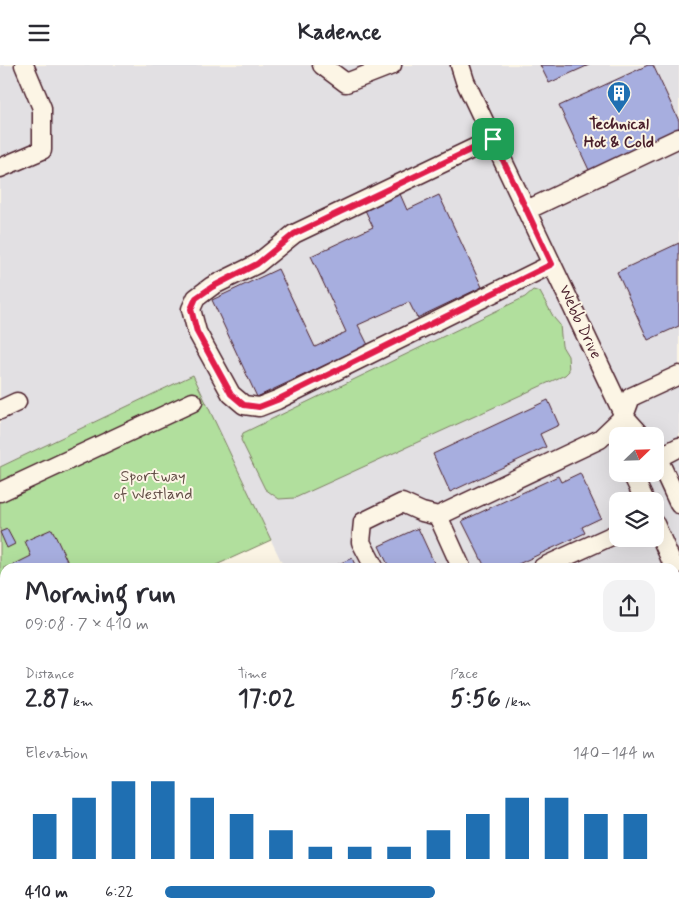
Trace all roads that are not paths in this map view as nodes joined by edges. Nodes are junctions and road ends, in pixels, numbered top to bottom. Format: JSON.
{"nodes":[{"id":1,"x":24,"y":65,"type":"edge"},
{"id":2,"x":322,"y":65,"type":"edge"},
{"id":3,"x":392,"y":65,"type":"edge"},
{"id":4,"x":460,"y":65,"type":"edge"},
{"id":5,"x":679,"y":138,"type":"edge"},
{"id":6,"x":493,"y":139,"type":"junction"},
{"id":7,"x":0,"y":168,"type":"edge"},
{"id":8,"x":527,"y":210,"type":"junction"},
{"id":9,"x":552,"y":264,"type":"junction"},
{"id":10,"x":679,"y":375,"type":"edge"},
{"id":11,"x":17,"y":402,"type":"dead end"},
{"id":12,"x":193,"y":402,"type":"dead end"},
{"id":13,"x":0,"y":410,"type":"edge"},
{"id":14,"x":624,"y":416,"type":"junction"},
{"id":15,"x":624,"y":427,"type":"edge"},
{"id":16,"x":634,"y":427,"type":"edge"},
{"id":17,"x":679,"y":447,"type":"edge"},
{"id":18,"x":664,"y":452,"type":"edge"},
{"id":19,"x":664,"y":470,"type":"edge"},
{"id":20,"x":0,"y":491,"type":"edge"},
{"id":21,"x":678,"y":497,"type":"edge"},
{"id":22,"x":438,"y":516,"type":"junction"},
{"id":23,"x":609,"y":537,"type":"edge"},
{"id":24,"x":664,"y":544,"type":"edge"},
{"id":25,"x":372,"y":563,"type":"edge"},
{"id":26,"x":459,"y":563,"type":"edge"},
{"id":27,"x":552,"y":563,"type":"edge"},
{"id":28,"x":673,"y":563,"type":"edge"}],
"edges":[{"from":1,"to":7,"type":"street"},
{"from":2,"to":3,"type":"street"},
{"from":4,"to":6,"type":"street","name":"Webb Drive"},
{"from":5,"to":8,"type":"street"},
{"from":6,"to":8,"type":"street","name":"Webb Drive"},
{"from":6,"to":9,"type":"street"},
{"from":8,"to":9,"type":"street","name":"Webb Drive"},
{"from":9,"to":14,"type":"street","name":"Webb Drive"},
{"from":10,"to":14,"type":"street"},
{"from":11,"to":13,"type":"street"},
{"from":12,"to":20,"type":"street"},
{"from":14,"to":15,"type":"street","name":"Webb Drive"},
{"from":14,"to":16,"type":"street","name":"Webb Drive"},
{"from":14,"to":22,"type":"street"},
{"from":17,"to":18,"type":"street"},
{"from":19,"to":21,"type":"street"},
{"from":22,"to":25,"type":"street"},
{"from":22,"to":26,"type":"street"},
{"from":23,"to":27,"type":"street"},
{"from":24,"to":28,"type":"street"}]}
